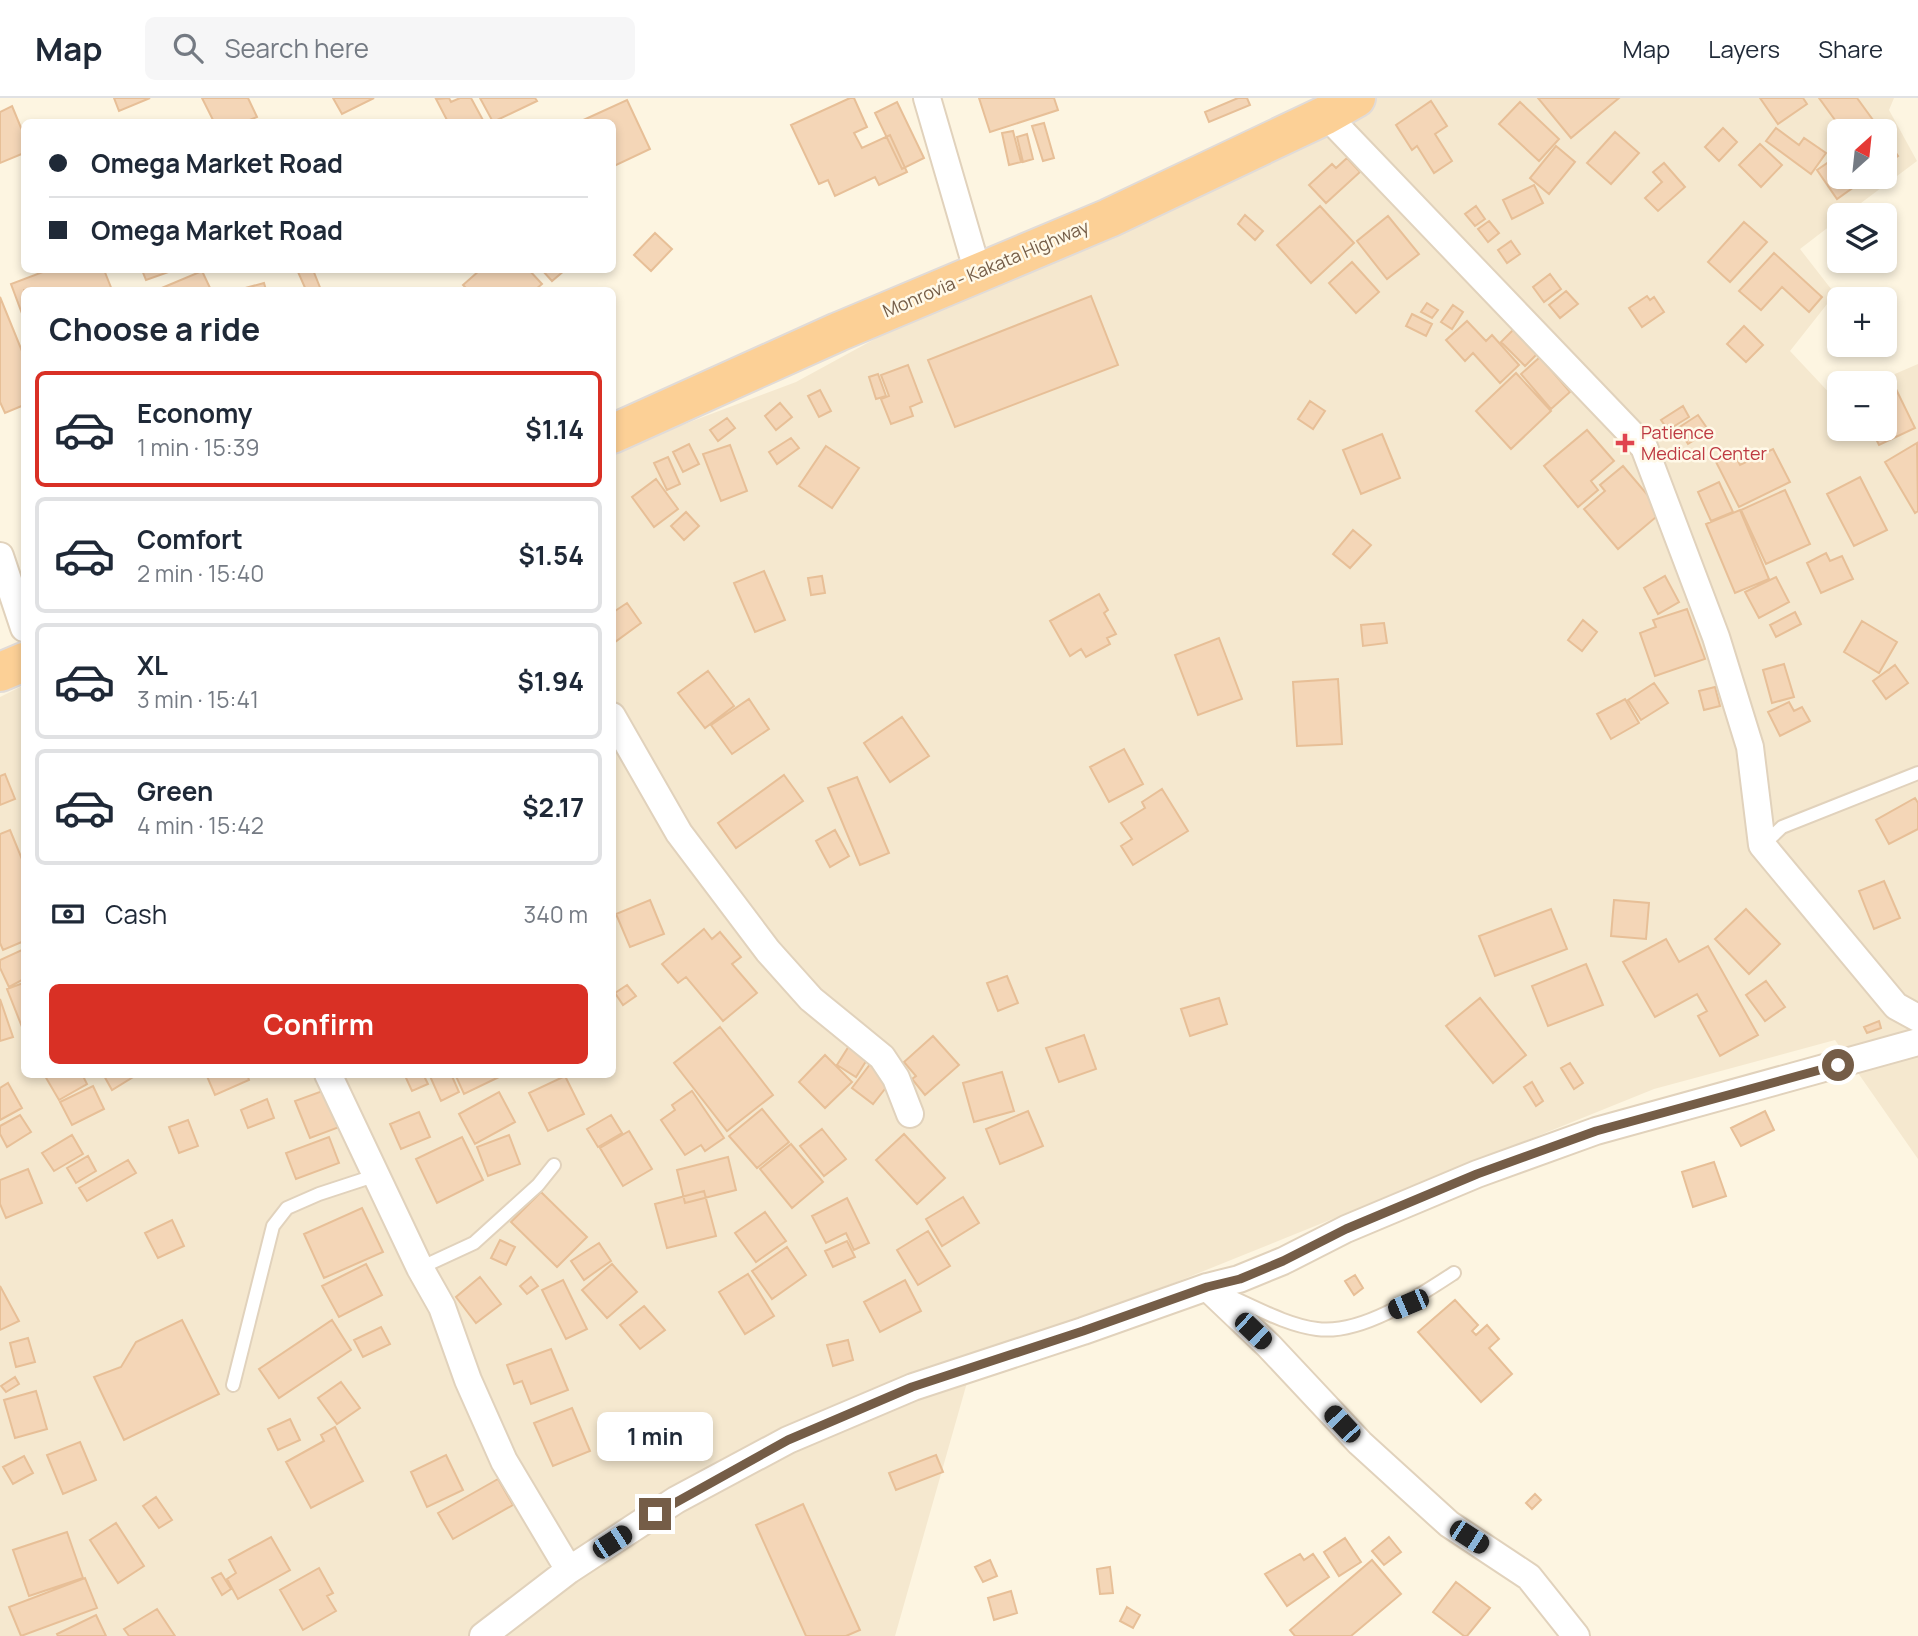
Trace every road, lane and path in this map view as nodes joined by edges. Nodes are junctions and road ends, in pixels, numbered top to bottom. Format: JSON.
{"nodes":[{"id":1,"x":927,"y":98,"type":"edge"},
{"id":2,"x":1341,"y":107,"type":"edge"},
{"id":3,"x":978,"y":273,"type":"junction"},
{"id":4,"x":616,"y":432,"type":"edge"},
{"id":5,"x":0,"y":556,"type":"edge"},
{"id":6,"x":21,"y":619,"type":"edge"},
{"id":7,"x":21,"y":663,"type":"edge"},
{"id":8,"x":0,"y":672,"type":"edge"},
{"id":9,"x":616,"y":723,"type":"edge"},
{"id":10,"x":1918,"y":774,"type":"edge"},
{"id":11,"x":1762,"y":845,"type":"junction"},
{"id":12,"x":1918,"y":1018,"type":"edge"},
{"id":13,"x":1918,"y":1042,"type":"edge"},
{"id":14,"x":330,"y":1078,"type":"edge"},
{"id":15,"x":910,"y":1114,"type":"dead end"},
{"id":16,"x":554,"y":1165,"type":"dead end"},
{"id":17,"x":377,"y":1175,"type":"junction"},
{"id":18,"x":421,"y":1268,"type":"junction"},
{"id":19,"x":1454,"y":1273,"type":"dead end"},
{"id":20,"x":1207,"y":1287,"type":"junction"},
{"id":21,"x":233,"y":1385,"type":"dead end"},
{"id":22,"x":569,"y":1570,"type":"junction"},
{"id":23,"x":483,"y":1636,"type":"edge"},
{"id":24,"x":1576,"y":1636,"type":"edge"}],
"edges":[{"from":1,"to":3,"type":"street"},
{"from":2,"to":3,"type":"highway","name":"Monrovia - Kakata Highway"},
{"from":2,"to":11,"type":"street"},
{"from":3,"to":4,"type":"highway","name":"Monrovia - Kakata Highway"},
{"from":5,"to":6,"type":"street"},
{"from":7,"to":8,"type":"highway"},
{"from":9,"to":15,"type":"street"},
{"from":10,"to":11,"type":"lane"},
{"from":11,"to":12,"type":"street"},
{"from":13,"to":20,"type":"street"},
{"from":14,"to":17,"type":"street"},
{"from":16,"to":18,"type":"lane"},
{"from":17,"to":18,"type":"street"},
{"from":17,"to":21,"type":"lane"},
{"from":18,"to":22,"type":"street"},
{"from":19,"to":20,"type":"lane"},
{"from":20,"to":22,"type":"street"},
{"from":20,"to":24,"type":"street"},
{"from":22,"to":23,"type":"street"}]}
